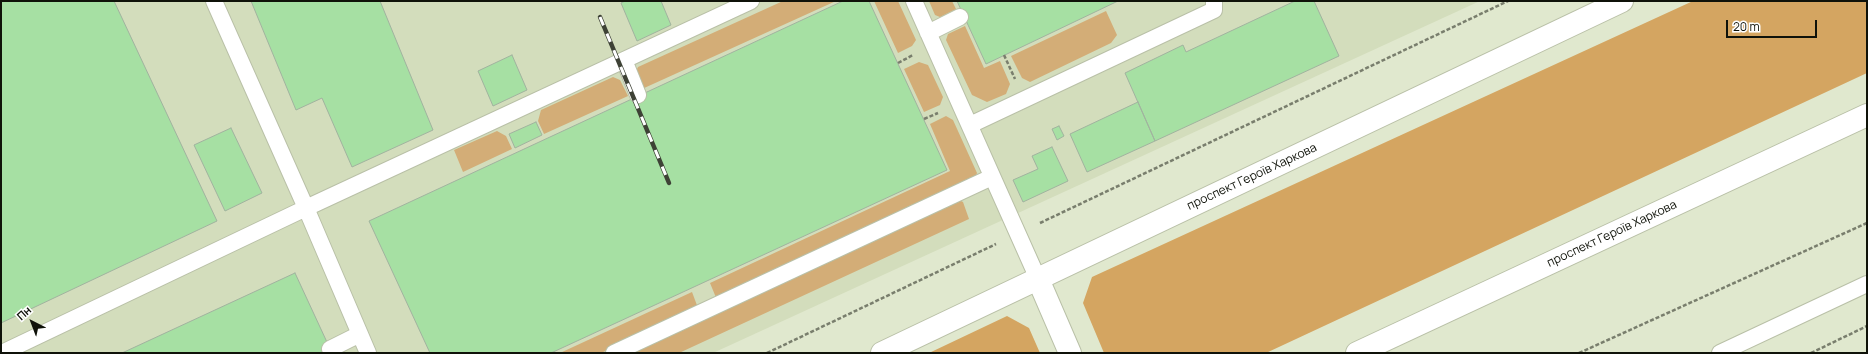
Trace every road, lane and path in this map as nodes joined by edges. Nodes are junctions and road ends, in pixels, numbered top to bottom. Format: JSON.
{"nodes":[{"id":1,"x":214,"y":1,"type":"edge"},
{"id":2,"x":751,"y":1,"type":"edge"},
{"id":3,"x":914,"y":1,"type":"edge"},
{"id":4,"x":1214,"y":1,"type":"edge"},
{"id":5,"x":1508,"y":1,"type":"edge"},
{"id":6,"x":1622,"y":1,"type":"edge"},
{"id":7,"x":960,"y":17,"type":"dead end"},
{"id":8,"x":928,"y":33,"type":"junction"},
{"id":9,"x":624,"y":60,"type":"junction"},
{"id":10,"x":638,"y":95,"type":"dead end"},
{"id":11,"x":1867,"y":115,"type":"edge"},
{"id":12,"x":970,"y":124,"type":"junction"},
{"id":13,"x":992,"y":177,"type":"junction"},
{"id":14,"x":306,"y":208,"type":"junction"},
{"id":15,"x":1867,"y":223,"type":"edge"},
{"id":16,"x":1018,"y":234,"type":"junction"},
{"id":17,"x":1038,"y":279,"type":"junction"},
{"id":18,"x":1867,"y":284,"type":"edge"},
{"id":19,"x":1867,"y":326,"type":"edge"},
{"id":20,"x":360,"y":334,"type":"junction"},
{"id":21,"x":330,"y":349,"type":"dead end"},
{"id":22,"x":2,"y":353,"type":"edge"},
{"id":23,"x":368,"y":353,"type":"edge"},
{"id":24,"x":614,"y":353,"type":"edge"},
{"id":25,"x":767,"y":353,"type":"edge"},
{"id":26,"x":882,"y":353,"type":"edge"},
{"id":27,"x":1070,"y":353,"type":"edge"},
{"id":28,"x":1357,"y":353,"type":"edge"},
{"id":29,"x":1579,"y":353,"type":"edge"},
{"id":30,"x":1720,"y":353,"type":"edge"},
{"id":31,"x":1811,"y":353,"type":"edge"}],
"edges":[{"from":1,"to":14,"type":"lane"},
{"from":2,"to":9,"type":"lane"},
{"from":3,"to":8,"type":"lane"},
{"from":4,"to":12,"type":"lane"},
{"from":5,"to":16,"type":"path"},
{"from":6,"to":17,"type":"main road","name":"проспект Героїв Харкова"},
{"from":7,"to":8,"type":"lane"},
{"from":8,"to":12,"type":"lane"},
{"from":9,"to":10,"type":"lane"},
{"from":9,"to":14,"type":"lane"},
{"from":11,"to":28,"type":"main road","name":"проспект Героїв Харкова"},
{"from":12,"to":13,"type":"lane"},
{"from":13,"to":16,"type":"lane"},
{"from":13,"to":24,"type":"lane"},
{"from":14,"to":20,"type":"lane"},
{"from":14,"to":22,"type":"lane"},
{"from":15,"to":29,"type":"path"},
{"from":16,"to":17,"type":"lane"},
{"from":16,"to":25,"type":"path"},
{"from":17,"to":26,"type":"main road","name":"проспект Героїв Харкова"},
{"from":17,"to":27,"type":"main road"},
{"from":18,"to":30,"type":"lane"},
{"from":19,"to":31,"type":"path"},
{"from":20,"to":21,"type":"lane"},
{"from":20,"to":23,"type":"lane"}]}
